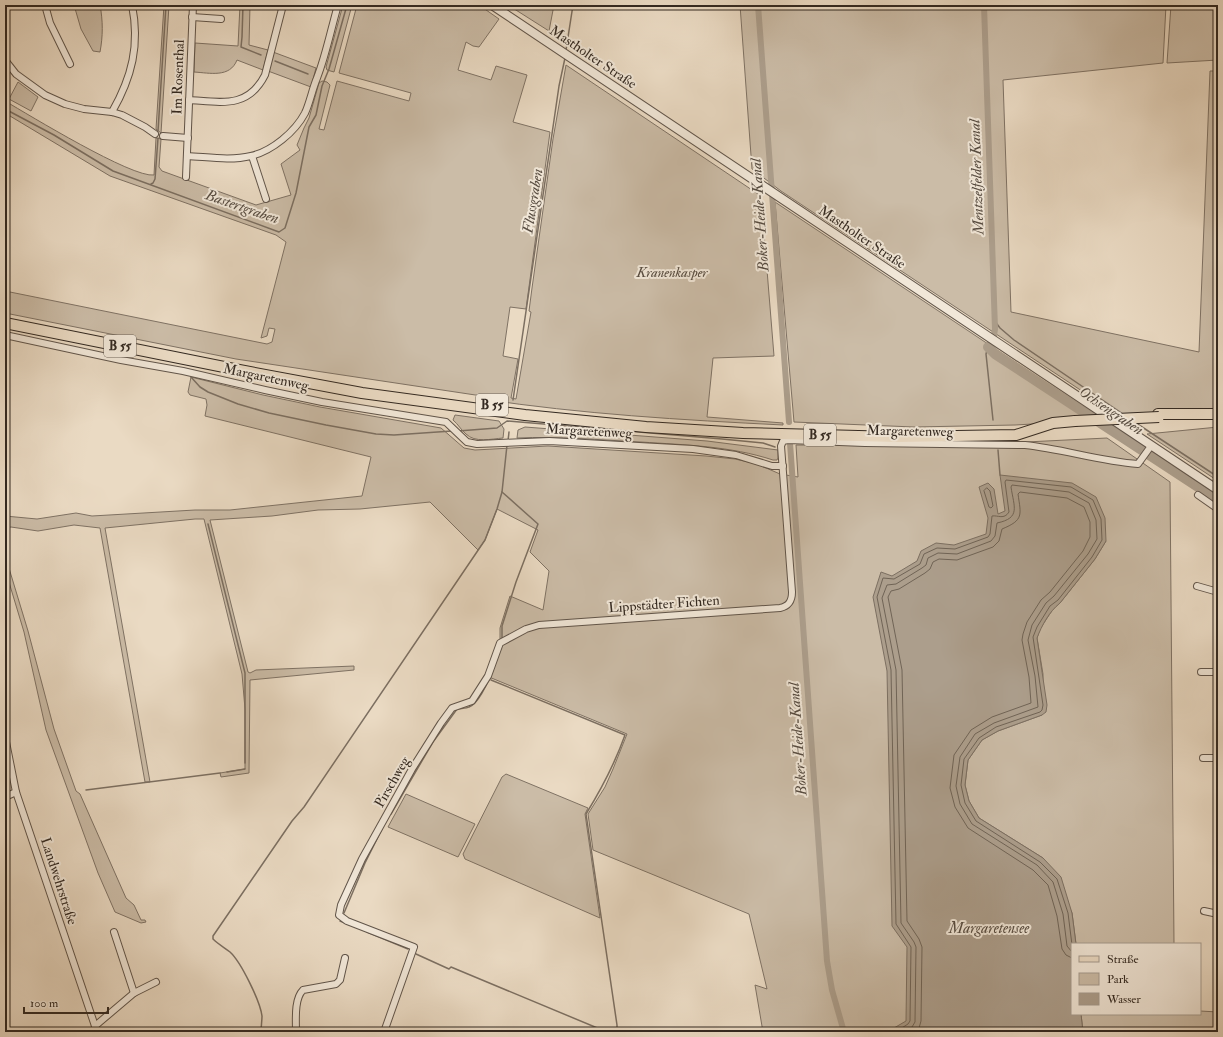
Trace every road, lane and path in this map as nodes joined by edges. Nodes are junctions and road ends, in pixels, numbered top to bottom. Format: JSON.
{"nodes":[{"id":1,"x":45,"y":5,"type":"edge"},
{"id":2,"x":132,"y":5,"type":"edge"},
{"id":3,"x":193,"y":5,"type":"edge"},
{"id":4,"x":283,"y":5,"type":"edge"},
{"id":5,"x":338,"y":5,"type":"edge"},
{"id":6,"x":492,"y":5,"type":"edge"},
{"id":7,"x":192,"y":17,"type":"junction"},
{"id":8,"x":221,"y":19,"type":"dead end"},
{"id":9,"x":5,"y":60,"type":"edge"},
{"id":10,"x":70,"y":64,"type":"dead end"},
{"id":11,"x":189,"y":100,"type":"junction"},
{"id":12,"x":112,"y":112,"type":"junction"},
{"id":13,"x":155,"y":134,"type":"dead end"},
{"id":14,"x":163,"y":136,"type":"dead end"},
{"id":15,"x":188,"y":138,"type":"junction"},
{"id":16,"x":187,"y":156,"type":"junction"},
{"id":17,"x":252,"y":156,"type":"junction"},
{"id":18,"x":186,"y":177,"type":"dead end"},
{"id":19,"x":266,"y":199,"type":"dead end"},
{"id":20,"x":5,"y":317,"type":"edge"},
{"id":21,"x":5,"y":323,"type":"edge"},
{"id":22,"x":5,"y":335,"type":"edge"},
{"id":23,"x":1218,"y":414,"type":"edge"},
{"id":24,"x":1159,"y":416,"type":"junction"},
{"id":25,"x":1218,"y":419,"type":"edge"},
{"id":26,"x":1075,"y":420,"type":"junction"},
{"id":27,"x":1150,"y":447,"type":"junction"},
{"id":28,"x":782,"y":466,"type":"junction"},
{"id":29,"x":1218,"y":490,"type":"edge"},
{"id":30,"x":1198,"y":495,"type":"dead end"},
{"id":31,"x":1218,"y":509,"type":"edge"},
{"id":32,"x":1198,"y":586,"type":"dead end"},
{"id":33,"x":1218,"y":592,"type":"edge"},
{"id":34,"x":539,"y":625,"type":"joint"},
{"id":35,"x":1201,"y":672,"type":"dead end"},
{"id":36,"x":1218,"y":672,"type":"edge"},
{"id":37,"x":5,"y":736,"type":"edge"},
{"id":38,"x":1203,"y":758,"type":"dead end"},
{"id":39,"x":1218,"y":758,"type":"edge"},
{"id":40,"x":16,"y":792,"type":"junction"},
{"id":41,"x":5,"y":797,"type":"edge"},
{"id":42,"x":1204,"y":911,"type":"dead end"},
{"id":43,"x":1218,"y":914,"type":"edge"},
{"id":44,"x":114,"y":932,"type":"dead end"},
{"id":45,"x":345,"y":958,"type":"dead end"},
{"id":46,"x":156,"y":982,"type":"dead end"},
{"id":47,"x":134,"y":993,"type":"junction"},
{"id":48,"x":96,"y":1029,"type":"edge"},
{"id":49,"x":296,"y":1032,"type":"edge"},
{"id":50,"x":384,"y":1032,"type":"edge"}],
"edges":[{"from":1,"to":10,"type":"street"},
{"from":2,"to":12,"type":"street"},
{"from":3,"to":7,"type":"street","name":"Im Rosenthal"},
{"from":4,"to":11,"type":"street"},
{"from":5,"to":17,"type":"street"},
{"from":6,"to":27,"type":"street","name":"Mastholter Straße"},
{"from":7,"to":8,"type":"street"},
{"from":7,"to":11,"type":"street","name":"Im Rosenthal"},
{"from":9,"to":12,"type":"street"},
{"from":11,"to":15,"type":"street","name":"Im Rosenthal"},
{"from":12,"to":13,"type":"street"},
{"from":14,"to":15,"type":"street"},
{"from":15,"to":16,"type":"street","name":"Im Rosenthal"},
{"from":16,"to":17,"type":"street"},
{"from":16,"to":18,"type":"street","name":"Im Rosenthal"},
{"from":17,"to":19,"type":"street"},
{"from":20,"to":26,"type":"main road","number":"B 55"},
{"from":21,"to":26,"type":"main road","number":"B 55"},
{"from":22,"to":28,"type":"street","name":"Margaretenweg"},
{"from":23,"to":24,"type":"main road","number":"B 55"},
{"from":24,"to":25,"type":"main road","number":"B 55"},
{"from":24,"to":26,"type":"main road","number":"B 55","bridge":true},
{"from":27,"to":28,"type":"street","name":"Margaretenweg"},
{"from":27,"to":29,"type":"street","name":"Mastholter Straße"},
{"from":28,"to":34,"type":"street","name":"Lippstädter Fichten"},
{"from":30,"to":31,"type":"street"},
{"from":32,"to":33,"type":"street"},
{"from":34,"to":50,"type":"street","name":"Pirschweg"},
{"from":35,"to":36,"type":"street"},
{"from":37,"to":40,"type":"street","name":"Landwehrstraße"},
{"from":38,"to":39,"type":"street"},
{"from":40,"to":41,"type":"street"},
{"from":40,"to":48,"type":"street","name":"Landwehrstraße"},
{"from":42,"to":43,"type":"street"},
{"from":44,"to":47,"type":"street"},
{"from":45,"to":49,"type":"street"},
{"from":46,"to":47,"type":"street"},
{"from":47,"to":48,"type":"street"}]}
